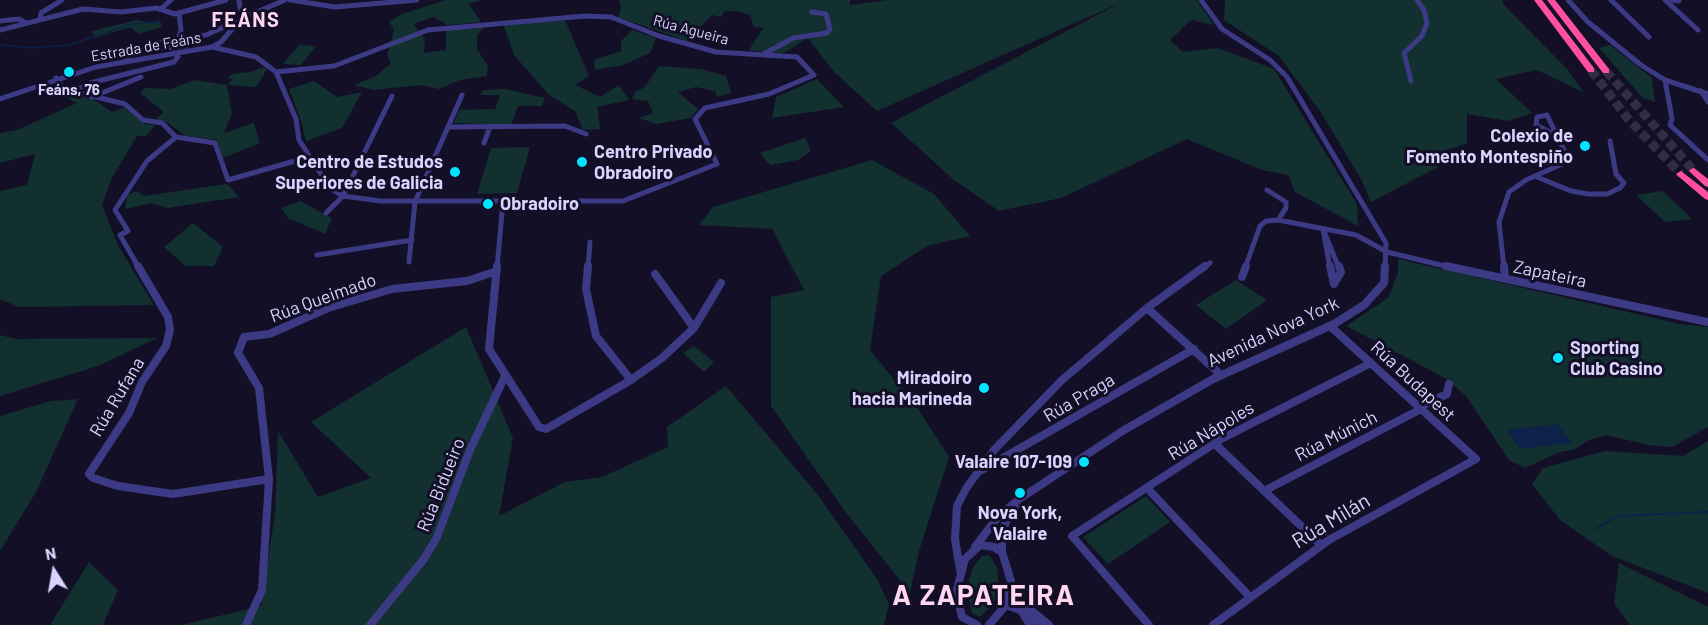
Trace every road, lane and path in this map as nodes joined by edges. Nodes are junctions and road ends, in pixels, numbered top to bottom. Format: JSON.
{"nodes":[{"id":1,"x":62,"y":0,"type":"edge"},
{"id":2,"x":171,"y":0,"type":"edge"},
{"id":3,"x":226,"y":0,"type":"edge"},
{"id":4,"x":239,"y":0,"type":"edge"},
{"id":5,"x":287,"y":0,"type":"edge"},
{"id":6,"x":417,"y":0,"type":"edge"},
{"id":7,"x":1201,"y":0,"type":"edge"},
{"id":8,"x":1417,"y":0,"type":"edge"},
{"id":9,"x":1538,"y":0,"type":"edge"},
{"id":10,"x":1551,"y":0,"type":"edge"},
{"id":11,"x":1568,"y":0,"type":"edge"},
{"id":12,"x":1611,"y":0,"type":"edge"},
{"id":13,"x":1665,"y":0,"type":"edge"},
{"id":14,"x":1672,"y":0,"type":"edge"},
{"id":15,"x":1678,"y":2,"type":"edge"},
{"id":16,"x":162,"y":8,"type":"junction"},
{"id":17,"x":812,"y":12,"type":"dead end"},
{"id":18,"x":179,"y":13,"type":"junction"},
{"id":19,"x":248,"y":14,"type":"junction"},
{"id":20,"x":40,"y":20,"type":"junction"},
{"id":21,"x":0,"y":21,"type":"edge"},
{"id":22,"x":237,"y":22,"type":"junction"},
{"id":23,"x":26,"y":23,"type":"junction"},
{"id":24,"x":0,"y":30,"type":"edge"},
{"id":25,"x":1698,"y":30,"type":"dead end"},
{"id":26,"x":1649,"y":37,"type":"dead end"},
{"id":27,"x":151,"y":38,"type":"dead end"},
{"id":28,"x":180,"y":39,"type":"junction"},
{"id":29,"x":173,"y":46,"type":"junction"},
{"id":30,"x":186,"y":46,"type":"dead end"},
{"id":31,"x":148,"y":47,"type":"junction"},
{"id":32,"x":212,"y":47,"type":"junction"},
{"id":33,"x":174,"y":53,"type":"junction"},
{"id":34,"x":762,"y":56,"type":"junction"},
{"id":35,"x":1591,"y":70,"type":"tunnel mouth"},
{"id":36,"x":1606,"y":70,"type":"tunnel mouth"},
{"id":37,"x":80,"y":71,"type":"junction"},
{"id":38,"x":276,"y":72,"type":"junction"},
{"id":39,"x":141,"y":77,"type":"dead end"},
{"id":40,"x":56,"y":78,"type":"junction"},
{"id":41,"x":1665,"y":80,"type":"junction"},
{"id":42,"x":1411,"y":81,"type":"dead end"},
{"id":43,"x":1701,"y":91,"type":"junction"},
{"id":44,"x":73,"y":92,"type":"junction"},
{"id":45,"x":462,"y":95,"type":"dead end"},
{"id":46,"x":1708,"y":95,"type":"edge"},
{"id":47,"x":392,"y":96,"type":"dead end"},
{"id":48,"x":92,"y":97,"type":"junction"},
{"id":49,"x":0,"y":99,"type":"edge"},
{"id":50,"x":1708,"y":102,"type":"edge"},
{"id":51,"x":448,"y":127,"type":"junction"},
{"id":52,"x":490,"y":127,"type":"junction"},
{"id":53,"x":586,"y":134,"type":"dead end"},
{"id":54,"x":176,"y":136,"type":"junction"},
{"id":55,"x":1557,"y":136,"type":"dead end"},
{"id":56,"x":1610,"y":141,"type":"dead end"},
{"id":57,"x":484,"y":143,"type":"dead end"},
{"id":58,"x":309,"y":157,"type":"junction"},
{"id":59,"x":1708,"y":160,"type":"edge"},
{"id":60,"x":1694,"y":171,"type":"tunnel mouth"},
{"id":61,"x":1681,"y":174,"type":"tunnel mouth"},
{"id":62,"x":1537,"y":177,"type":"junction"},
{"id":63,"x":1708,"y":184,"type":"edge"},
{"id":64,"x":1267,"y":190,"type":"dead end"},
{"id":65,"x":343,"y":196,"type":"junction"},
{"id":66,"x":1708,"y":197,"type":"edge"},
{"id":67,"x":415,"y":202,"type":"junction"},
{"id":68,"x":503,"y":202,"type":"junction"},
{"id":69,"x":326,"y":213,"type":"dead end"},
{"id":70,"x":1278,"y":220,"type":"junction"},
{"id":71,"x":1323,"y":229,"type":"junction"},
{"id":72,"x":412,"y":240,"type":"junction"},
{"id":73,"x":590,"y":242,"type":"dead end"},
{"id":74,"x":1387,"y":252,"type":"junction"},
{"id":75,"x":317,"y":255,"type":"dead end"},
{"id":76,"x":409,"y":262,"type":"dead end"},
{"id":77,"x":1210,"y":263,"type":"dead end"},
{"id":78,"x":494,"y":272,"type":"junction"},
{"id":79,"x":655,"y":274,"type":"dead end"},
{"id":80,"x":1242,"y":277,"type":"dead end"},
{"id":81,"x":1505,"y":279,"type":"junction"},
{"id":82,"x":721,"y":283,"type":"dead end"},
{"id":83,"x":1147,"y":308,"type":"junction"},
{"id":84,"x":1708,"y":322,"type":"edge"},
{"id":85,"x":1330,"y":326,"type":"junction"},
{"id":86,"x":694,"y":328,"type":"junction"},
{"id":87,"x":1194,"y":349,"type":"junction"},
{"id":88,"x":1371,"y":363,"type":"junction"},
{"id":89,"x":1221,"y":375,"type":"junction"},
{"id":90,"x":505,"y":376,"type":"junction"},
{"id":91,"x":631,"y":380,"type":"junction"},
{"id":92,"x":1449,"y":384,"type":"dead end"},
{"id":93,"x":1420,"y":408,"type":"junction"},
{"id":94,"x":1214,"y":443,"type":"junction"},
{"id":95,"x":1476,"y":459,"type":"joint"},
{"id":96,"x":980,"y":471,"type":"junction"},
{"id":97,"x":269,"y":480,"type":"junction"},
{"id":98,"x":1147,"y":488,"type":"junction"},
{"id":99,"x":1264,"y":491,"type":"junction"},
{"id":100,"x":1026,"y":495,"type":"junction"},
{"id":101,"x":955,"y":539,"type":"junction"},
{"id":102,"x":1321,"y":544,"type":"junction"},
{"id":103,"x":972,"y":549,"type":"junction"},
{"id":104,"x":1002,"y":552,"type":"junction"},
{"id":105,"x":960,"y":570,"type":"junction"},
{"id":106,"x":1009,"y":592,"type":"junction"},
{"id":107,"x":1250,"y":597,"type":"junction"},
{"id":108,"x":1006,"y":605,"type":"junction"},
{"id":109,"x":958,"y":608,"type":"junction"},
{"id":110,"x":1020,"y":610,"type":"junction"},
{"id":111,"x":1043,"y":622,"type":"edge"},
{"id":112,"x":246,"y":625,"type":"edge"},
{"id":113,"x":370,"y":625,"type":"edge"},
{"id":114,"x":959,"y":625,"type":"edge"},
{"id":115,"x":977,"y":625,"type":"edge"},
{"id":116,"x":990,"y":625,"type":"edge"},
{"id":117,"x":1030,"y":625,"type":"edge"},
{"id":118,"x":1049,"y":625,"type":"edge"},
{"id":119,"x":1149,"y":625,"type":"edge"},
{"id":120,"x":1213,"y":625,"type":"edge"}],
"edges":[{"from":1,"to":20,"type":"street"},
{"from":2,"to":16,"type":"street"},
{"from":3,"to":18,"type":"street"},
{"from":4,"to":19,"type":"street"},
{"from":5,"to":6,"type":"street"},
{"from":5,"to":19,"type":"street","name":"Estrada de Feáns"},
{"from":7,"to":74,"type":"street","name":"Avenida Nova York"},
{"from":8,"to":42,"type":"street"},
{"from":9,"to":35,"type":"highway"},
{"from":10,"to":36,"type":"highway"},
{"from":11,"to":41,"type":"street"},
{"from":12,"to":26,"type":"street"},
{"from":13,"to":25,"type":"street"},
{"from":14,"to":15,"type":"street"},
{"from":16,"to":18,"type":"street"},
{"from":16,"to":20,"type":"street"},
{"from":17,"to":34,"type":"street"},
{"from":18,"to":28,"type":"street"},
{"from":19,"to":22,"type":"street","name":"Estrada de Feáns"},
{"from":20,"to":23,"type":"street"},
{"from":21,"to":23,"type":"street"},
{"from":22,"to":28,"type":"street"},
{"from":22,"to":32,"type":"street","name":"Estrada de Feáns"},
{"from":23,"to":24,"type":"street"},
{"from":27,"to":31,"type":"street"},
{"from":28,"to":29,"type":"street"},
{"from":28,"to":31,"type":"street"},
{"from":29,"to":30,"type":"street"},
{"from":29,"to":31,"type":"street"},
{"from":31,"to":37,"type":"street"},
{"from":32,"to":33,"type":"street","name":"Estrada de Feáns"},
{"from":32,"to":38,"type":"street"},
{"from":33,"to":37,"type":"street","name":"Estrada de Feáns"},
{"from":33,"to":44,"type":"street"},
{"from":34,"to":38,"type":"street","name":"Rúa Agueira"},
{"from":34,"to":68,"type":"street","name":"Rúa Agueira"},
{"from":37,"to":40,"type":"street","name":"Estrada de Feáns"},
{"from":38,"to":58,"type":"street"},
{"from":39,"to":48,"type":"street"},
{"from":40,"to":44,"type":"street"},
{"from":40,"to":49,"type":"street","name":"Estrada de Feáns"},
{"from":41,"to":43,"type":"street"},
{"from":41,"to":59,"type":"street"},
{"from":43,"to":46,"type":"street"},
{"from":43,"to":50,"type":"street"},
{"from":44,"to":48,"type":"street"},
{"from":45,"to":51,"type":"street"},
{"from":47,"to":65,"type":"street"},
{"from":48,"to":54,"type":"street"},
{"from":51,"to":52,"type":"street"},
{"from":51,"to":67,"type":"street"},
{"from":52,"to":53,"type":"street"},
{"from":52,"to":57,"type":"street"},
{"from":54,"to":58,"type":"street"},
{"from":54,"to":97,"type":"street","name":"Rúa Rufana"},
{"from":55,"to":62,"type":"street"},
{"from":56,"to":62,"type":"street"},
{"from":58,"to":65,"type":"street"},
{"from":60,"to":63,"type":"highway"},
{"from":61,"to":66,"type":"highway"},
{"from":62,"to":81,"type":"street"},
{"from":64,"to":70,"type":"street"},
{"from":65,"to":67,"type":"street"},
{"from":65,"to":69,"type":"street"},
{"from":67,"to":68,"type":"street"},
{"from":67,"to":72,"type":"street"},
{"from":68,"to":78,"type":"street"},
{"from":70,"to":71,"type":"street","name":"Zapateira"},
{"from":70,"to":80,"type":"street"},
{"from":71,"to":71,"type":"street"},
{"from":71,"to":74,"type":"street","name":"Zapateira"},
{"from":72,"to":75,"type":"street"},
{"from":72,"to":76,"type":"street"},
{"from":73,"to":91,"type":"street"},
{"from":74,"to":81,"type":"street","name":"Zapateira"},
{"from":74,"to":85,"type":"street","name":"Avenida Nova York"},
{"from":77,"to":83,"type":"street"},
{"from":78,"to":90,"type":"street"},
{"from":78,"to":97,"type":"street","name":"Rúa Queimado"},
{"from":79,"to":86,"type":"street"},
{"from":81,"to":84,"type":"street","name":"Zapateira"},
{"from":82,"to":86,"type":"street"},
{"from":83,"to":87,"type":"street"},
{"from":83,"to":96,"type":"street"},
{"from":85,"to":88,"type":"street","name":"Rúa Budapest"},
{"from":85,"to":89,"type":"street","name":"Avenida Nova York"},
{"from":86,"to":91,"type":"street"},
{"from":87,"to":89,"type":"street"},
{"from":87,"to":96,"type":"street","name":"Rúa Praga"},
{"from":88,"to":93,"type":"street","name":"Rúa Budapest"},
{"from":88,"to":94,"type":"street","name":"Rúa Nápoles"},
{"from":89,"to":100,"type":"street","name":"Avenida Nova York"},
{"from":90,"to":91,"type":"street"},
{"from":90,"to":113,"type":"street","name":"Rúa Bidueiro"},
{"from":92,"to":93,"type":"street","name":"Rúa Múnich"},
{"from":93,"to":95,"type":"street","name":"Rúa Budapest"},
{"from":93,"to":99,"type":"street","name":"Rúa Múnich"},
{"from":94,"to":98,"type":"street","name":"Rúa Nápoles"},
{"from":94,"to":99,"type":"street"},
{"from":95,"to":102,"type":"street","name":"Rúa Milán"},
{"from":96,"to":101,"type":"street"},
{"from":97,"to":112,"type":"street","name":"Rúa Queimado"},
{"from":98,"to":107,"type":"street"},
{"from":98,"to":119,"type":"street","name":"Rúa Nápoles"},
{"from":99,"to":102,"type":"street"},
{"from":100,"to":103,"type":"street","name":"Avenida Nova York"},
{"from":100,"to":104,"type":"street","name":"Avenida Nova York"},
{"from":101,"to":103,"type":"street"},
{"from":101,"to":105,"type":"street"},
{"from":102,"to":107,"type":"street","name":"Rúa Milán"},
{"from":103,"to":104,"type":"street"},
{"from":103,"to":105,"type":"street","name":"Avenida Nova York"},
{"from":104,"to":106,"type":"street"},
{"from":105,"to":109,"type":"street"},
{"from":106,"to":108,"type":"street"},
{"from":106,"to":111,"type":"street"},
{"from":107,"to":120,"type":"street","name":"Rúa Milán"},
{"from":108,"to":110,"type":"street"},
{"from":108,"to":116,"type":"street"},
{"from":109,"to":114,"type":"street"},
{"from":109,"to":115,"type":"street"},
{"from":110,"to":111,"type":"street"},
{"from":110,"to":117,"type":"street"},
{"from":111,"to":118,"type":"street"}]}
